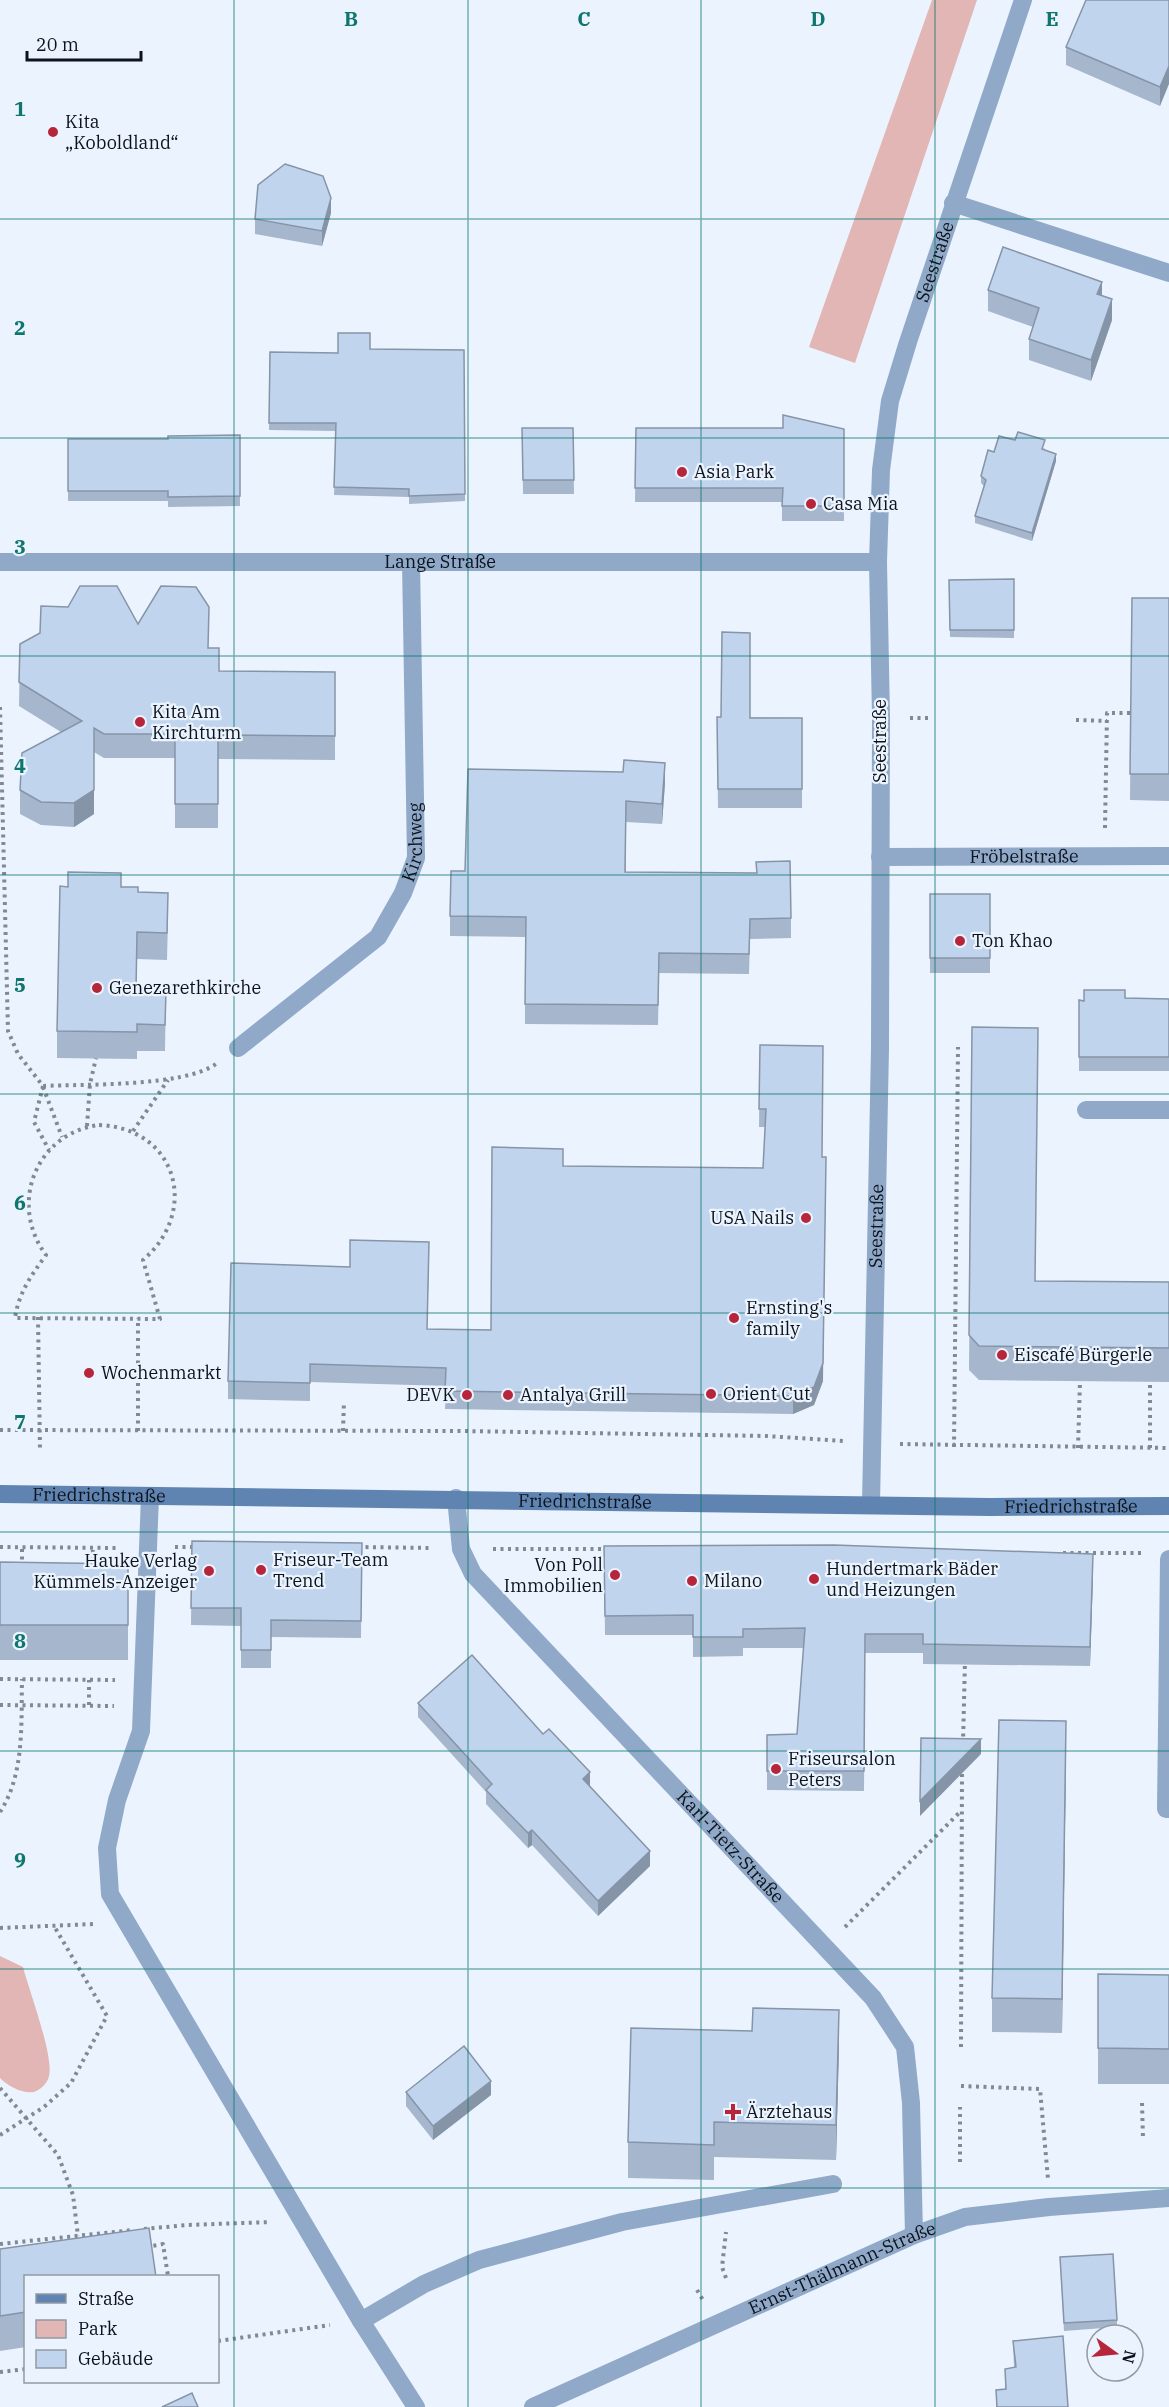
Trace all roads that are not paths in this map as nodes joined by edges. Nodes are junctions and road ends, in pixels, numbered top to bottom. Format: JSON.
{"nodes":[{"id":1,"x":1023,"y":0,"type":"edge"},
{"id":2,"x":953,"y":203,"type":"junction"},
{"id":3,"x":1169,"y":273,"type":"edge"},
{"id":4,"x":0,"y":562,"type":"edge"},
{"id":5,"x":411,"y":562,"type":"junction"},
{"id":6,"x":878,"y":562,"type":"junction"},
{"id":7,"x":1169,"y":856,"type":"edge"},
{"id":8,"x":880,"y":857,"type":"junction"},
{"id":9,"x":238,"y":1048,"type":"road end"},
{"id":10,"x":1086,"y":1110,"type":"dead end"},
{"id":11,"x":1169,"y":1110,"type":"edge"},
{"id":12,"x":0,"y":1494,"type":"edge"},
{"id":13,"x":150,"y":1496,"type":"junction"},
{"id":14,"x":456,"y":1498,"type":"junction"},
{"id":15,"x":871,"y":1504,"type":"junction"},
{"id":16,"x":1169,"y":1506,"type":"edge"},
{"id":17,"x":1169,"y":1559,"type":"edge"},
{"id":18,"x":1169,"y":1809,"type":"edge"},
{"id":19,"x":833,"y":2184,"type":"dead end"},
{"id":20,"x":1169,"y":2198,"type":"edge"},
{"id":21,"x":914,"y":2235,"type":"junction"},
{"id":22,"x":361,"y":2321,"type":"junction"},
{"id":23,"x":416,"y":2407,"type":"edge"},
{"id":24,"x":533,"y":2407,"type":"edge"}],
"edges":[{"from":1,"to":2,"type":"street","name":"Seestraße"},
{"from":2,"to":3,"type":"street"},
{"from":2,"to":6,"type":"street","name":"Seestraße"},
{"from":4,"to":5,"type":"street","name":"Lange Straße"},
{"from":5,"to":6,"type":"street","name":"Lange Straße"},
{"from":5,"to":9,"type":"street","name":"Kirchweg"},
{"from":6,"to":8,"type":"street","name":"Seestraße"},
{"from":7,"to":8,"type":"street","name":"Fröbelstraße"},
{"from":8,"to":15,"type":"street","name":"Seestraße"},
{"from":10,"to":11,"type":"street"},
{"from":12,"to":13,"type":"main road","name":"Friedrichstraße"},
{"from":13,"to":14,"type":"main road","name":"Friedrichstraße"},
{"from":13,"to":22,"type":"street"},
{"from":14,"to":15,"type":"main road","name":"Friedrichstraße"},
{"from":14,"to":21,"type":"street","name":"Karl-Tietz-Straße"},
{"from":15,"to":16,"type":"main road","name":"Friedrichstraße"},
{"from":17,"to":18,"type":"street"},
{"from":19,"to":22,"type":"street"},
{"from":20,"to":21,"type":"street","name":"Ernst-Thälmann-Straße"},
{"from":21,"to":24,"type":"street","name":"Ernst-Thälmann-Straße"},
{"from":22,"to":23,"type":"street"}]}
